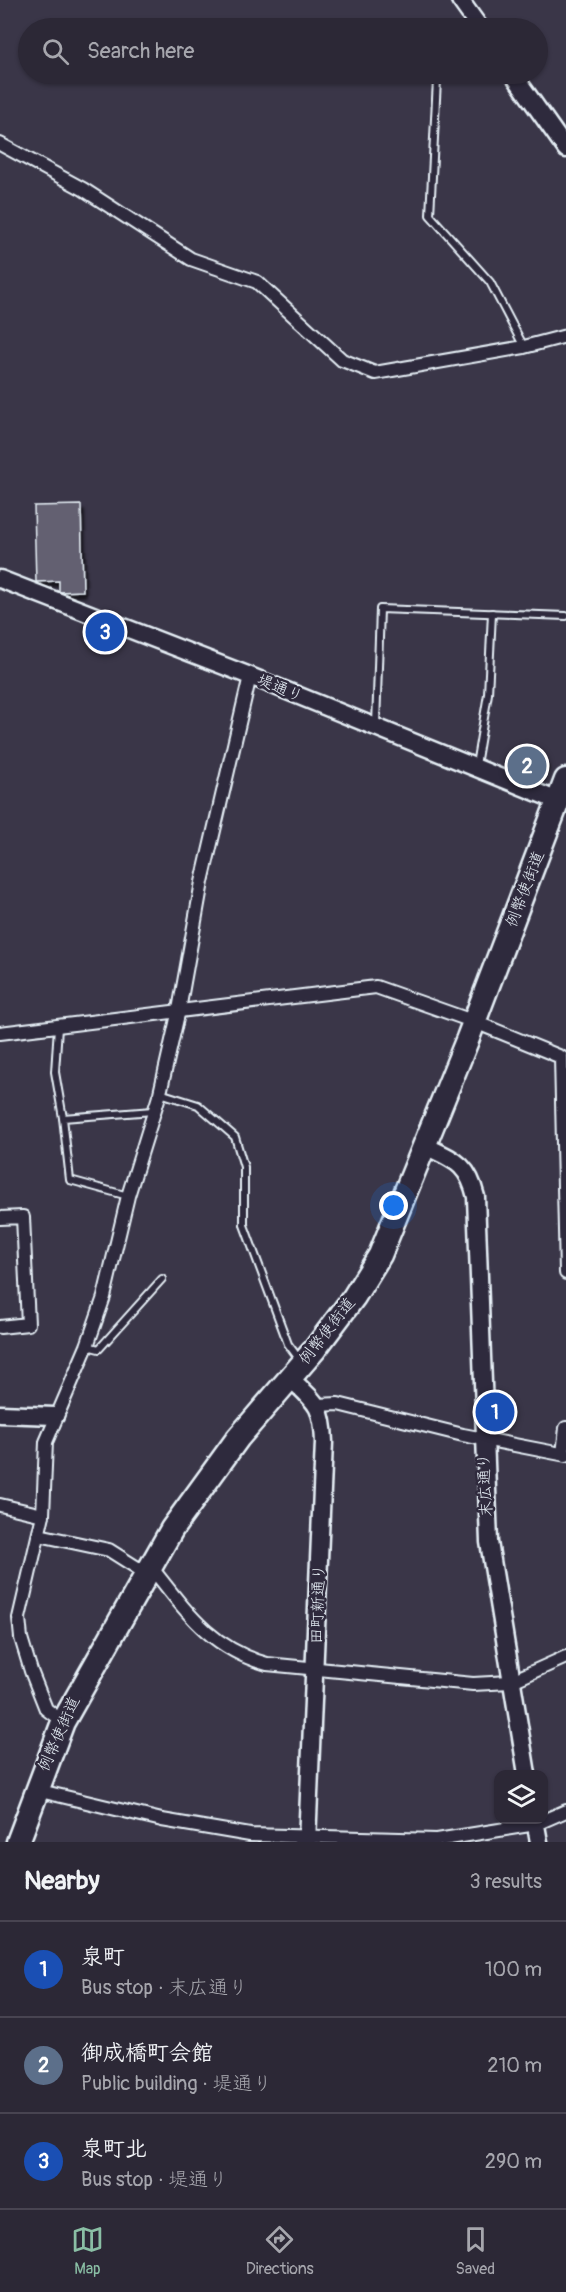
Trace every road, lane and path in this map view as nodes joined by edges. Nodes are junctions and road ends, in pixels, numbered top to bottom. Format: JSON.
{"nodes":[{"id":1,"x":460,"y":0,"type":"edge"},
{"id":2,"x":473,"y":18,"type":"edge"},
{"id":3,"x":437,"y":84,"type":"edge"},
{"id":4,"x":520,"y":84,"type":"edge"},
{"id":5,"x":0,"y":144,"type":"edge"},
{"id":6,"x":566,"y":149,"type":"edge"},
{"id":7,"x":566,"y":336,"type":"edge"},
{"id":8,"x":524,"y":347,"type":"junction"},
{"id":9,"x":0,"y":579,"type":"edge"},
{"id":10,"x":492,"y":613,"type":"junction"},
{"id":11,"x":566,"y":616,"type":"edge"},
{"id":12,"x":250,"y":676,"type":"junction"},
{"id":13,"x":376,"y":728,"type":"junction"},
{"id":14,"x":476,"y":768,"type":"junction"},
{"id":15,"x":562,"y":791,"type":"edge"},
{"id":16,"x":179,"y":1010,"type":"junction"},
{"id":17,"x":475,"y":1022,"type":"junction"},
{"id":18,"x":58,"y":1026,"type":"junction"},
{"id":19,"x":0,"y":1033,"type":"edge"},
{"id":20,"x":160,"y":1093,"type":"junction"},
{"id":21,"x":153,"y":1111,"type":"junction"},
{"id":22,"x":63,"y":1118,"type":"junction"},
{"id":23,"x":564,"y":1123,"type":"edge"},
{"id":24,"x":425,"y":1146,"type":"junction"},
{"id":25,"x":128,"y":1196,"type":"junction"},
{"id":26,"x":0,"y":1218,"type":"edge"},
{"id":27,"x":566,"y":1273,"type":"edge"},
{"id":28,"x":162,"y":1279,"type":"dead end"},
{"id":29,"x":0,"y":1327,"type":"edge"},
{"id":30,"x":87,"y":1346,"type":"junction"},
{"id":31,"x":296,"y":1370,"type":"junction"},
{"id":32,"x":318,"y":1405,"type":"junction"},
{"id":33,"x":0,"y":1414,"type":"edge"},
{"id":34,"x":56,"y":1416,"type":"junction"},
{"id":35,"x":566,"y":1428,"type":"edge"},
{"id":36,"x":483,"y":1438,"type":"junction"},
{"id":37,"x":565,"y":1455,"type":"edge"},
{"id":38,"x":0,"y":1505,"type":"edge"},
{"id":39,"x":43,"y":1515,"type":"junction"},
{"id":40,"x":39,"y":1535,"type":"junction"},
{"id":41,"x":149,"y":1570,"type":"junction"},
{"id":42,"x":566,"y":1658,"type":"edge"},
{"id":43,"x":316,"y":1670,"type":"junction"},
{"id":44,"x":510,"y":1682,"type":"junction"},
{"id":45,"x":63,"y":1722,"type":"junction"},
{"id":46,"x":526,"y":1770,"type":"edge"},
{"id":47,"x":36,"y":1790,"type":"junction"},
{"id":48,"x":566,"y":1811,"type":"edge"},
{"id":49,"x":548,"y":1817,"type":"edge"},
{"id":50,"x":524,"y":1824,"type":"edge"},
{"id":51,"x":535,"y":1824,"type":"edge"},
{"id":52,"x":307,"y":1839,"type":"edge"},
{"id":53,"x":18,"y":1842,"type":"edge"},
{"id":54,"x":539,"y":1842,"type":"edge"}],
"edges":[{"from":1,"to":2,"type":"street"},
{"from":3,"to":8,"type":"lane"},
{"from":4,"to":6,"type":"street"},
{"from":5,"to":8,"type":"street"},
{"from":7,"to":8,"type":"street"},
{"from":9,"to":12,"type":"street","name":"堤通り"},
{"from":10,"to":11,"type":"lane"},
{"from":10,"to":13,"type":"lane"},
{"from":10,"to":14,"type":"lane"},
{"from":12,"to":13,"type":"street","name":"堤通り"},
{"from":12,"to":16,"type":"street"},
{"from":13,"to":14,"type":"street","name":"堤通り"},
{"from":14,"to":15,"type":"street","name":"堤通り"},
{"from":15,"to":17,"type":"highway","name":"例幣使街道"},
{"from":16,"to":17,"type":"street"},
{"from":16,"to":18,"type":"street"},
{"from":16,"to":20,"type":"street"},
{"from":17,"to":23,"type":"street"},
{"from":17,"to":24,"type":"highway","name":"例幣使街道"},
{"from":18,"to":19,"type":"street"},
{"from":18,"to":22,"type":"lane"},
{"from":20,"to":21,"type":"street"},
{"from":20,"to":31,"type":"lane"},
{"from":21,"to":22,"type":"lane"},
{"from":21,"to":25,"type":"street"},
{"from":22,"to":25,"type":"lane"},
{"from":23,"to":27,"type":"street"},
{"from":24,"to":31,"type":"highway","name":"例幣使街道"},
{"from":24,"to":36,"type":"street","name":"末広通り"},
{"from":25,"to":30,"type":"street"},
{"from":26,"to":29,"type":"street"},
{"from":28,"to":30,"type":"lane"},
{"from":30,"to":34,"type":"street"},
{"from":31,"to":32,"type":"street"},
{"from":31,"to":41,"type":"highway","name":"例幣使街道"},
{"from":32,"to":36,"type":"street"},
{"from":32,"to":43,"type":"street","name":"田町新通り"},
{"from":33,"to":34,"type":"street"},
{"from":34,"to":39,"type":"street"},
{"from":35,"to":37,"type":"street"},
{"from":36,"to":37,"type":"street"},
{"from":36,"to":44,"type":"street","name":"末広通り"},
{"from":38,"to":39,"type":"street"},
{"from":39,"to":40,"type":"street"},
{"from":40,"to":41,"type":"street"},
{"from":40,"to":45,"type":"street"},
{"from":41,"to":43,"type":"street"},
{"from":41,"to":45,"type":"highway","name":"例幣使街道"},
{"from":42,"to":44,"type":"street"},
{"from":43,"to":44,"type":"street"},
{"from":43,"to":52,"type":"street","name":"田町新通り"},
{"from":44,"to":46,"type":"street","name":"末広通り"},
{"from":45,"to":47,"type":"highway","name":"例幣使街道"},
{"from":47,"to":52,"type":"street"},
{"from":47,"to":53,"type":"highway","name":"例幣使街道"},
{"from":48,"to":49,"type":"street"},
{"from":50,"to":52,"type":"street"},
{"from":51,"to":54,"type":"street"}]}
